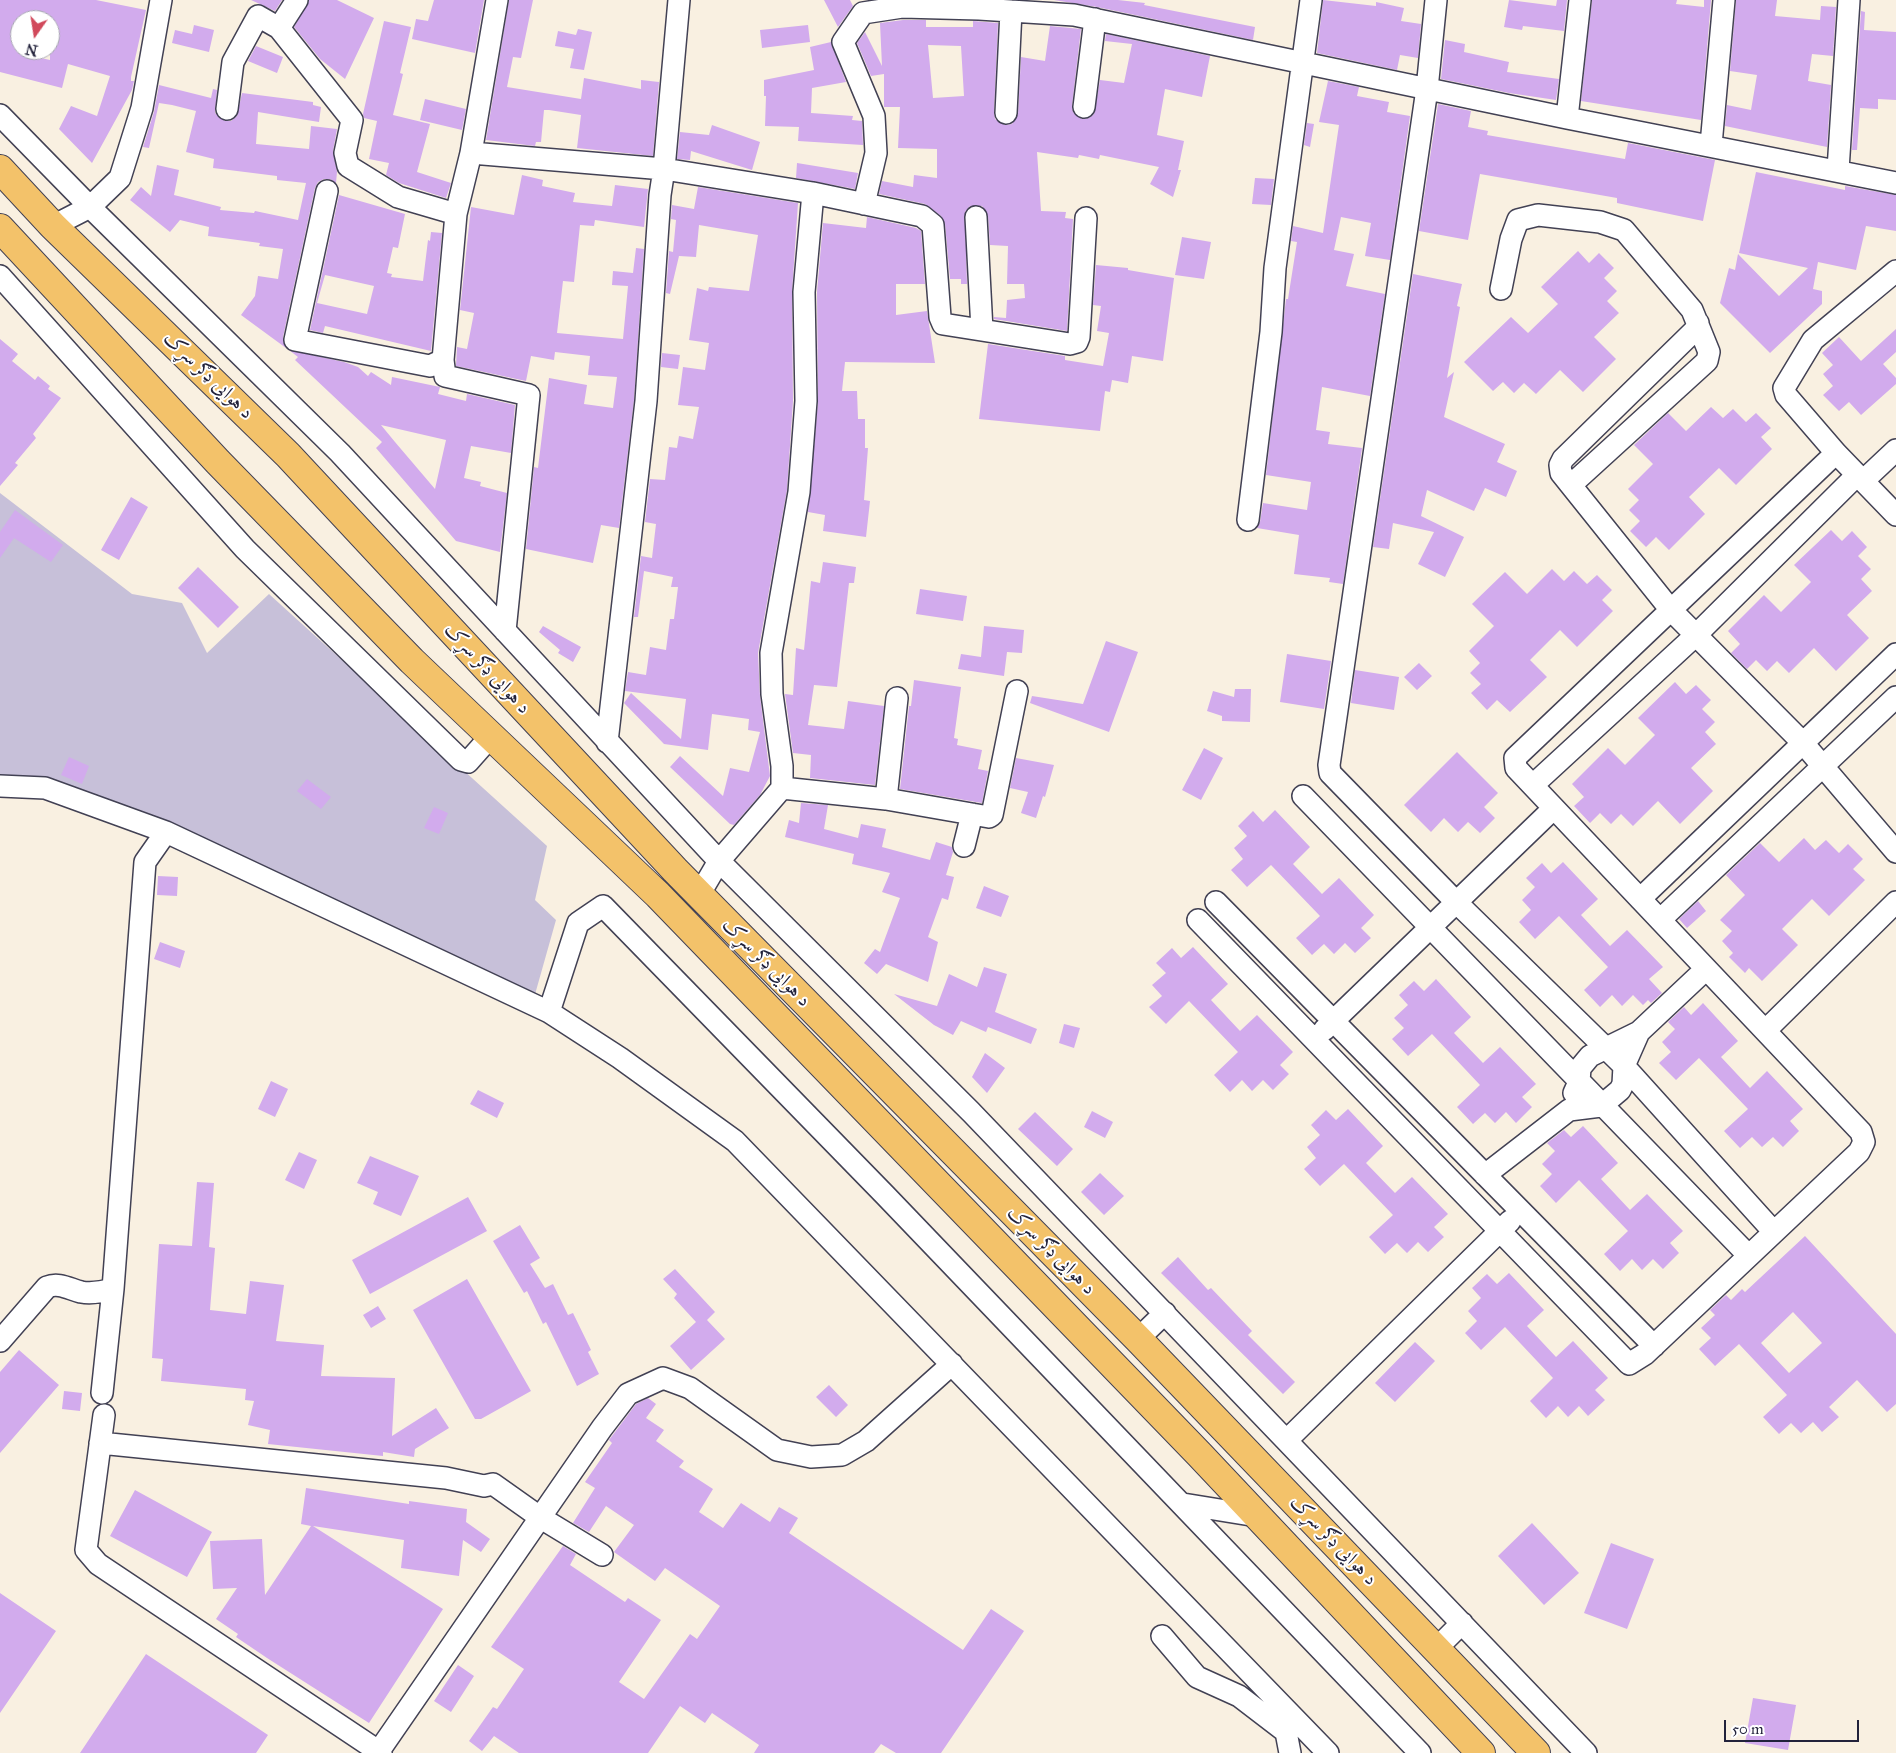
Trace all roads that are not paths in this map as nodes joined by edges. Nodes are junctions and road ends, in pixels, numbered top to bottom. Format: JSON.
{"nodes":[{"id":1,"x":161,"y":0,"type":"edge"},
{"id":2,"x":297,"y":0,"type":"edge"},
{"id":3,"x":497,"y":0,"type":"edge"},
{"id":4,"x":679,"y":0,"type":"edge"},
{"id":5,"x":1311,"y":0,"type":"edge"},
{"id":6,"x":1436,"y":0,"type":"edge"},
{"id":7,"x":1580,"y":0,"type":"edge"},
{"id":8,"x":1724,"y":0,"type":"edge"},
{"id":9,"x":1849,"y":0,"type":"edge"},
{"id":10,"x":860,"y":7,"type":"edge"},
{"id":11,"x":1075,"y":8,"type":"edge"},
{"id":12,"x":1011,"y":11,"type":"junction"},
{"id":13,"x":1095,"y":20,"type":"junction"},
{"id":14,"x":279,"y":28,"type":"junction"},
{"id":15,"x":1304,"y":63,"type":"junction"},
{"id":16,"x":1427,"y":89,"type":"junction"},
{"id":17,"x":1084,"y":107,"type":"dead end"},
{"id":18,"x":227,"y":109,"type":"dead end"},
{"id":19,"x":1006,"y":113,"type":"dead end"},
{"id":20,"x":0,"y":115,"type":"edge"},
{"id":21,"x":1567,"y":118,"type":"junction"},
{"id":22,"x":1711,"y":145,"type":"junction"},
{"id":23,"x":471,"y":153,"type":"junction"},
{"id":24,"x":0,"y":169,"type":"edge"},
{"id":25,"x":664,"y":169,"type":"junction"},
{"id":26,"x":1838,"y":170,"type":"junction"},
{"id":27,"x":1896,"y":183,"type":"edge"},
{"id":28,"x":327,"y":191,"type":"dead end"},
{"id":29,"x":812,"y":193,"type":"junction"},
{"id":30,"x":864,"y":204,"type":"junction"},
{"id":31,"x":90,"y":207,"type":"junction"},
{"id":32,"x":456,"y":214,"type":"junction"},
{"id":33,"x":976,"y":217,"type":"dead end"},
{"id":34,"x":1086,"y":218,"type":"dead end"},
{"id":35,"x":53,"y":226,"type":"junction"},
{"id":36,"x":0,"y":228,"type":"edge"},
{"id":37,"x":1896,"y":271,"type":"edge"},
{"id":38,"x":0,"y":276,"type":"edge"},
{"id":39,"x":1501,"y":289,"type":"dead end"},
{"id":40,"x":1698,"y":323,"type":"junction"},
{"id":41,"x":982,"y":330,"type":"junction"},
{"id":42,"x":443,"y":360,"type":"junction"},
{"id":43,"x":1896,"y":450,"type":"edge"},
{"id":44,"x":1836,"y":453,"type":"junction"},
{"id":45,"x":1860,"y":478,"type":"junction"},
{"id":46,"x":1572,"y":484,"type":"junction"},
{"id":47,"x":1889,"y":493,"type":"edge"},
{"id":48,"x":1896,"y":515,"type":"edge"},
{"id":49,"x":1248,"y":520,"type":"dead end"},
{"id":50,"x":1670,"y":609,"type":"junction"},
{"id":51,"x":505,"y":631,"type":"junction"},
{"id":52,"x":1696,"y":635,"type":"junction"},
{"id":53,"x":1896,"y":654,"type":"edge"},
{"id":54,"x":1017,"y":691,"type":"dead end"},
{"id":55,"x":1896,"y":697,"type":"edge"},
{"id":56,"x":897,"y":698,"type":"dead end"},
{"id":57,"x":491,"y":736,"type":"junction"},
{"id":58,"x":607,"y":742,"type":"junction"},
{"id":59,"x":1803,"y":743,"type":"junction"},
{"id":60,"x":1824,"y":767,"type":"junction"},
{"id":61,"x":1533,"y":785,"type":"junction"},
{"id":62,"x":0,"y":786,"type":"edge"},
{"id":63,"x":782,"y":788,"type":"junction"},
{"id":64,"x":1303,"y":796,"type":"dead end"},
{"id":65,"x":886,"y":799,"type":"junction"},
{"id":66,"x":1554,"y":808,"type":"junction"},
{"id":67,"x":972,"y":814,"type":"junction"},
{"id":68,"x":166,"y":832,"type":"junction"},
{"id":69,"x":964,"y":846,"type":"dead end"},
{"id":70,"x":1896,"y":852,"type":"edge"},
{"id":71,"x":719,"y":861,"type":"junction"},
{"id":72,"x":698,"y":895,"type":"junction"},
{"id":73,"x":1640,"y":899,"type":"junction"},
{"id":74,"x":1216,"y":902,"type":"dead end"},
{"id":75,"x":1456,"y":902,"type":"junction"},
{"id":76,"x":1896,"y":902,"type":"edge"},
{"id":77,"x":1198,"y":920,"type":"dead end"},
{"id":78,"x":1660,"y":920,"type":"junction"},
{"id":79,"x":1430,"y":927,"type":"junction"},
{"id":80,"x":1706,"y":969,"type":"junction"},
{"id":81,"x":549,"y":1012,"type":"junction"},
{"id":82,"x":1334,"y":1021,"type":"junction"},
{"id":83,"x":1766,"y":1030,"type":"junction"},
{"id":84,"x":1639,"y":1032,"type":"junction"},
{"id":85,"x":1314,"y":1040,"type":"junction"},
{"id":86,"x":1604,"y":1049,"type":"junction"},
{"id":87,"x":1624,"y":1066,"type":"junction"},
{"id":88,"x":1579,"y":1082,"type":"junction"},
{"id":89,"x":1601,"y":1106,"type":"junction"},
{"id":90,"x":1569,"y":1110,"type":"junction"},
{"id":91,"x":1486,"y":1175,"type":"junction"},
{"id":92,"x":1521,"y":1211,"type":"junction"},
{"id":93,"x":1499,"y":1231,"type":"junction"},
{"id":94,"x":1773,"y":1232,"type":"junction"},
{"id":95,"x":1748,"y":1255,"type":"junction"},
{"id":96,"x":113,"y":1289,"type":"junction"},
{"id":97,"x":1165,"y":1313,"type":"junction"},
{"id":98,"x":1138,"y":1339,"type":"junction"},
{"id":99,"x":0,"y":1341,"type":"edge"},
{"id":100,"x":1654,"y":1346,"type":"junction"},
{"id":101,"x":952,"y":1364,"type":"junction"},
{"id":102,"x":102,"y":1394,"type":"dead end"},
{"id":103,"x":104,"y":1415,"type":"dead end"},
{"id":104,"x":1287,"y":1440,"type":"junction"},
{"id":105,"x":100,"y":1443,"type":"junction"},
{"id":106,"x":1183,"y":1504,"type":"junction"},
{"id":107,"x":1257,"y":1516,"type":"junction"},
{"id":108,"x":541,"y":1518,"type":"junction"},
{"id":109,"x":602,"y":1555,"type":"dead end"},
{"id":110,"x":1462,"y":1623,"type":"junction"},
{"id":111,"x":1162,"y":1636,"type":"dead end"},
{"id":112,"x":1436,"y":1649,"type":"junction"},
{"id":113,"x":1532,"y":1751,"type":"edge"},
{"id":114,"x":380,"y":1752,"type":"edge"},
{"id":115,"x":1290,"y":1753,"type":"edge"},
{"id":116,"x":1328,"y":1753,"type":"edge"},
{"id":117,"x":1420,"y":1753,"type":"edge"},
{"id":118,"x":1481,"y":1753,"type":"edge"},
{"id":119,"x":1586,"y":1753,"type":"edge"}],
"edges":[{"from":1,"to":31,"type":"street"},
{"from":2,"to":14,"type":"street"},
{"from":3,"to":23,"type":"street"},
{"from":4,"to":25,"type":"street"},
{"from":5,"to":15,"type":"street"},
{"from":6,"to":16,"type":"street"},
{"from":7,"to":21,"type":"street"},
{"from":8,"to":22,"type":"street"},
{"from":9,"to":26,"type":"street"},
{"from":10,"to":12,"type":"street"},
{"from":10,"to":30,"type":"street"},
{"from":11,"to":12,"type":"street"},
{"from":11,"to":13,"type":"street"},
{"from":12,"to":19,"type":"street"},
{"from":13,"to":15,"type":"street"},
{"from":13,"to":17,"type":"street"},
{"from":14,"to":18,"type":"street"},
{"from":14,"to":32,"type":"street"},
{"from":15,"to":16,"type":"street"},
{"from":15,"to":49,"type":"street"},
{"from":16,"to":21,"type":"street"},
{"from":16,"to":75,"type":"street"},
{"from":20,"to":31,"type":"street"},
{"from":21,"to":22,"type":"street"},
{"from":22,"to":26,"type":"street"},
{"from":23,"to":25,"type":"street"},
{"from":23,"to":32,"type":"street"},
{"from":24,"to":35,"type":"main road","name":"د هوایی ډګر سړک"},
{"from":25,"to":29,"type":"street"},
{"from":25,"to":58,"type":"street"},
{"from":26,"to":27,"type":"street"},
{"from":28,"to":42,"type":"street"},
{"from":29,"to":30,"type":"street"},
{"from":29,"to":63,"type":"street"},
{"from":30,"to":41,"type":"street"},
{"from":31,"to":35,"type":"street"},
{"from":31,"to":51,"type":"street"},
{"from":32,"to":42,"type":"street"},
{"from":33,"to":41,"type":"street"},
{"from":34,"to":41,"type":"street"},
{"from":35,"to":72,"type":"main road","name":"د هوایی ډګر سړک"},
{"from":36,"to":57,"type":"main road","name":"د هوایی ډګر سړک"},
{"from":37,"to":44,"type":"street"},
{"from":38,"to":57,"type":"street"},
{"from":39,"to":40,"type":"street"},
{"from":40,"to":46,"type":"street"},
{"from":40,"to":46,"type":"street"},
{"from":42,"to":51,"type":"street"},
{"from":43,"to":45,"type":"street"},
{"from":44,"to":45,"type":"street"},
{"from":44,"to":50,"type":"street"},
{"from":45,"to":47,"type":"street"},
{"from":45,"to":52,"type":"street"},
{"from":46,"to":50,"type":"street"},
{"from":47,"to":48,"type":"street"},
{"from":50,"to":52,"type":"street"},
{"from":50,"to":61,"type":"street"},
{"from":51,"to":58,"type":"street"},
{"from":52,"to":59,"type":"street"},
{"from":52,"to":61,"type":"street"},
{"from":53,"to":59,"type":"street"},
{"from":54,"to":67,"type":"street"},
{"from":55,"to":60,"type":"street"},
{"from":56,"to":65,"type":"street"},
{"from":57,"to":107,"type":"main road","name":"د هوایی ډګر سړک"},
{"from":58,"to":71,"type":"street"},
{"from":59,"to":60,"type":"street"},
{"from":59,"to":73,"type":"street"},
{"from":60,"to":70,"type":"street"},
{"from":60,"to":78,"type":"street"},
{"from":61,"to":66,"type":"street"},
{"from":62,"to":68,"type":"street"},
{"from":63,"to":65,"type":"street"},
{"from":63,"to":71,"type":"street"},
{"from":64,"to":79,"type":"street"},
{"from":65,"to":67,"type":"street"},
{"from":66,"to":73,"type":"street"},
{"from":66,"to":75,"type":"street"},
{"from":67,"to":69,"type":"street"},
{"from":68,"to":81,"type":"street"},
{"from":68,"to":96,"type":"street"},
{"from":71,"to":72,"type":"street"},
{"from":71,"to":97,"type":"street"},
{"from":72,"to":98,"type":"main road","name":"د هوایی ډګر سړک"},
{"from":73,"to":78,"type":"street"},
{"from":74,"to":82,"type":"street"},
{"from":75,"to":79,"type":"street"},
{"from":75,"to":86,"type":"street"},
{"from":76,"to":83,"type":"street"},
{"from":77,"to":85,"type":"street"},
{"from":78,"to":80,"type":"street"},
{"from":79,"to":82,"type":"street"},
{"from":79,"to":88,"type":"street"},
{"from":80,"to":83,"type":"street"},
{"from":80,"to":84,"type":"street"},
{"from":81,"to":101,"type":"street"},
{"from":81,"to":106,"type":"street"},
{"from":82,"to":85,"type":"street"},
{"from":82,"to":91,"type":"street"},
{"from":83,"to":94,"type":"street"},
{"from":84,"to":86,"type":"street"},
{"from":84,"to":87,"type":"street"},
{"from":85,"to":93,"type":"street"},
{"from":86,"to":87,"type":"street"},
{"from":86,"to":88,"type":"street"},
{"from":87,"to":89,"type":"street"},
{"from":87,"to":94,"type":"street"},
{"from":88,"to":89,"type":"street"},
{"from":88,"to":90,"type":"street"},
{"from":89,"to":90,"type":"street"},
{"from":89,"to":95,"type":"street"},
{"from":90,"to":91,"type":"street"},
{"from":91,"to":92,"type":"street"},
{"from":92,"to":93,"type":"street"},
{"from":92,"to":100,"type":"street"},
{"from":93,"to":100,"type":"street"},
{"from":93,"to":104,"type":"street"},
{"from":94,"to":95,"type":"street"},
{"from":95,"to":100,"type":"street"},
{"from":96,"to":99,"type":"street"},
{"from":96,"to":102,"type":"street"},
{"from":97,"to":98,"type":"street"},
{"from":97,"to":104,"type":"street"},
{"from":98,"to":112,"type":"main road","name":"د هوایی ډګر سړک"},
{"from":101,"to":108,"type":"street"},
{"from":101,"to":116,"type":"street"},
{"from":103,"to":105,"type":"street"},
{"from":104,"to":110,"type":"street"},
{"from":105,"to":108,"type":"street"},
{"from":105,"to":114,"type":"street"},
{"from":106,"to":107,"type":"street"},
{"from":106,"to":117,"type":"street"},
{"from":107,"to":118,"type":"main road","name":"د هوایی ډګر سړک"},
{"from":108,"to":109,"type":"street"},
{"from":108,"to":114,"type":"street"},
{"from":110,"to":112,"type":"street"},
{"from":110,"to":119,"type":"street"},
{"from":111,"to":115,"type":"street"},
{"from":112,"to":113,"type":"main road","name":"د هوایی ډګر سړک"}]}
